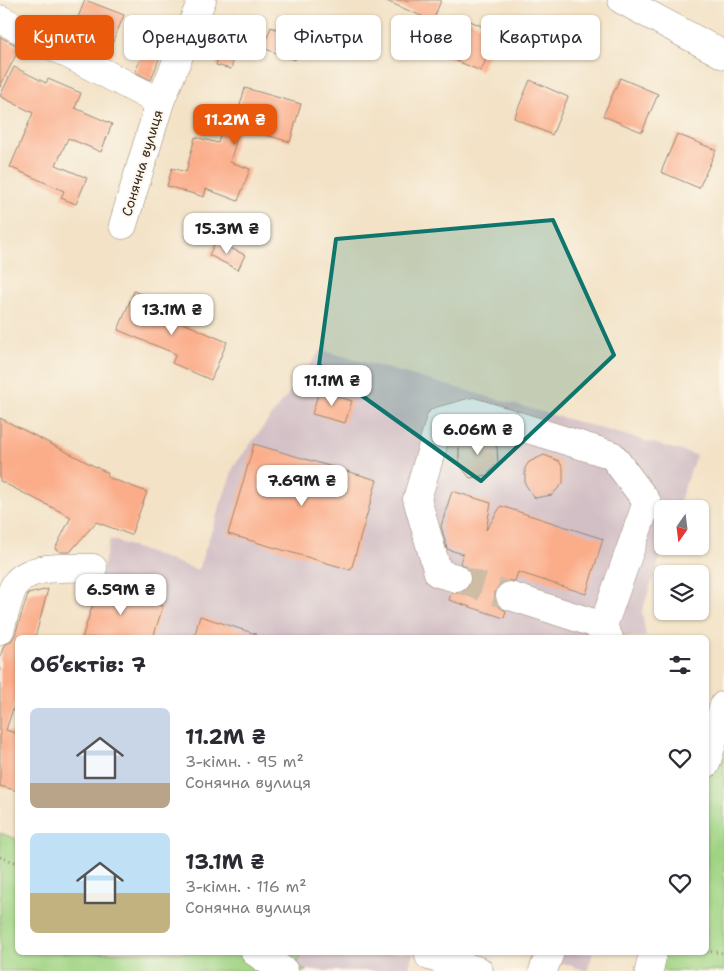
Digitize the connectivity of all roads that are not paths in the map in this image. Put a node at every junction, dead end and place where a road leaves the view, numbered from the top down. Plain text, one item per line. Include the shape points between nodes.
1 (202, 0) edge
2 (627, 2) edge
3 (0, 19) edge
4 (724, 55) edge
5 (160, 102) junction
6 (123, 225) dead end
7 (93, 568) dead end
8 (456, 578) tunnel mouth
9 (510, 596) tunnel mouth
10 (0, 630) edge
11 (606, 632) edge
12 (724, 705) edge
13 (709, 754) edge
14 (260, 955) edge
15 (549, 955) edge
16 (653, 955) edge
17 (429, 956) dead end
18 (284, 971) edge
19 (480, 971) edge
20 (543, 971) edge
21 (649, 971) edge

1 - 5 street, Сонячна вулиця
2 - 4 street
3 - 5 street, Сонячна вулиця
5 - 6 street, Сонячна вулиця
7 - 10 street via 31,572 16,582
8 - 11 street via 438,573 417,499 440,421 473,412 612,455 647,502
9 - 11 street
12 - 13 street
14 - 18 street
15 - 20 street
16 - 21 street
17 - 19 street

